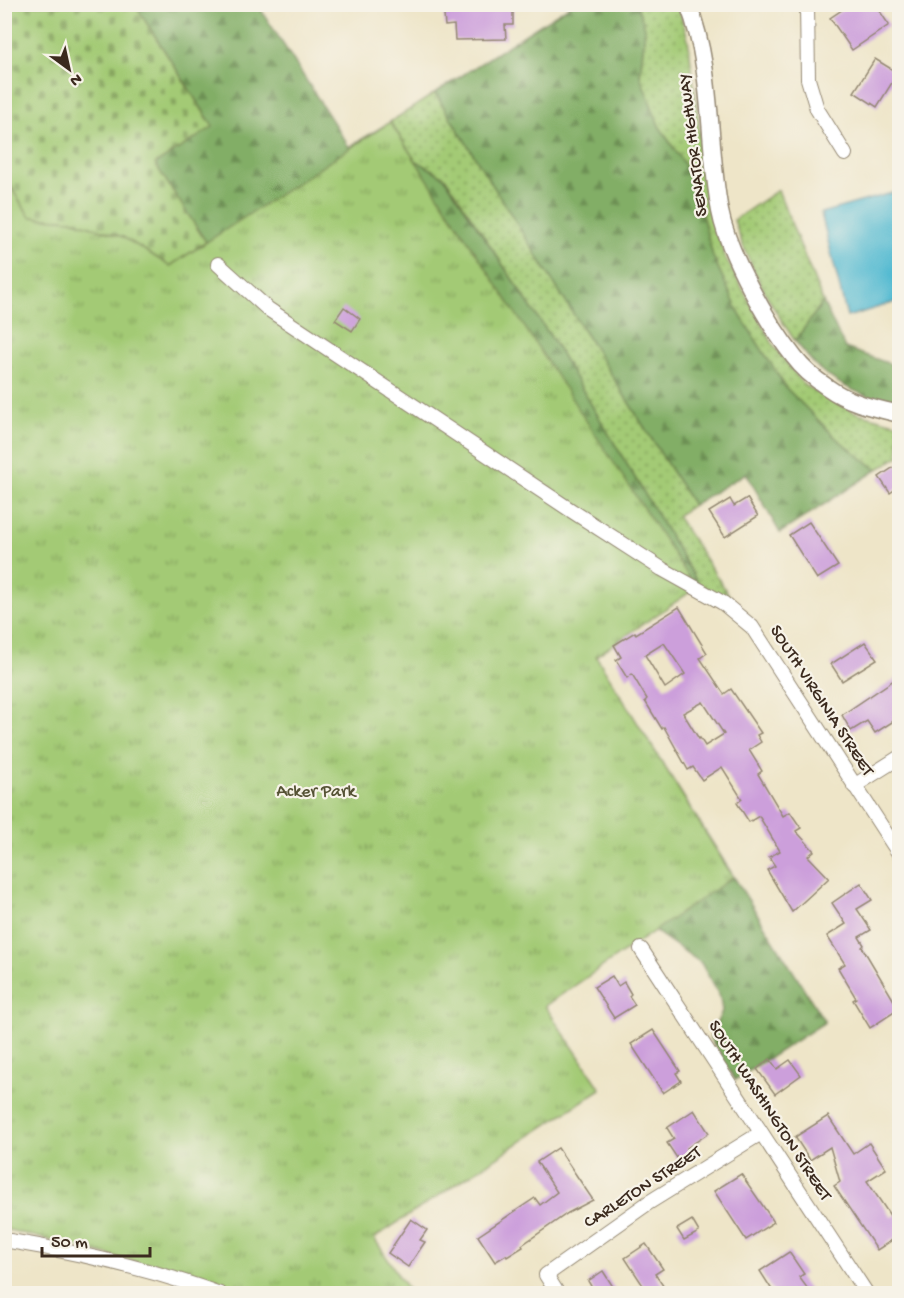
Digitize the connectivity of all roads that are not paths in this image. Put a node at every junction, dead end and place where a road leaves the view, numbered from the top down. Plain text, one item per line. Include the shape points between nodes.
1 (688, 4) edge
2 (807, 4) edge
3 (845, 154) dead end
4 (218, 264) dead end
5 (900, 414) edge
6 (900, 757) edge
7 (854, 786) junction
8 (900, 855) edge
9 (641, 949) dead end
10 (761, 1133) junction
11 (4, 1240) edge
12 (220, 1293) edge
13 (558, 1293) edge
14 (867, 1293) edge

1 - 5 street, SENATOR HIGHWAY via 704,65 720,214 747,281 781,339 810,374 861,405
2 - 3 street via 807,79 817,109
4 - 7 street, SOUTH VIRGINIA STREET via 268,309 582,518 723,603 752,627
6 - 7 street
7 - 8 street, SOUTH VIRGINIA STREET
9 - 10 street, SOUTH WASHINGTON STREET
10 - 13 street, CARLETON STREET via 648,1203 546,1275
10 - 14 street, SOUTH WASHINGTON STREET
11 - 12 street via 179,1279

